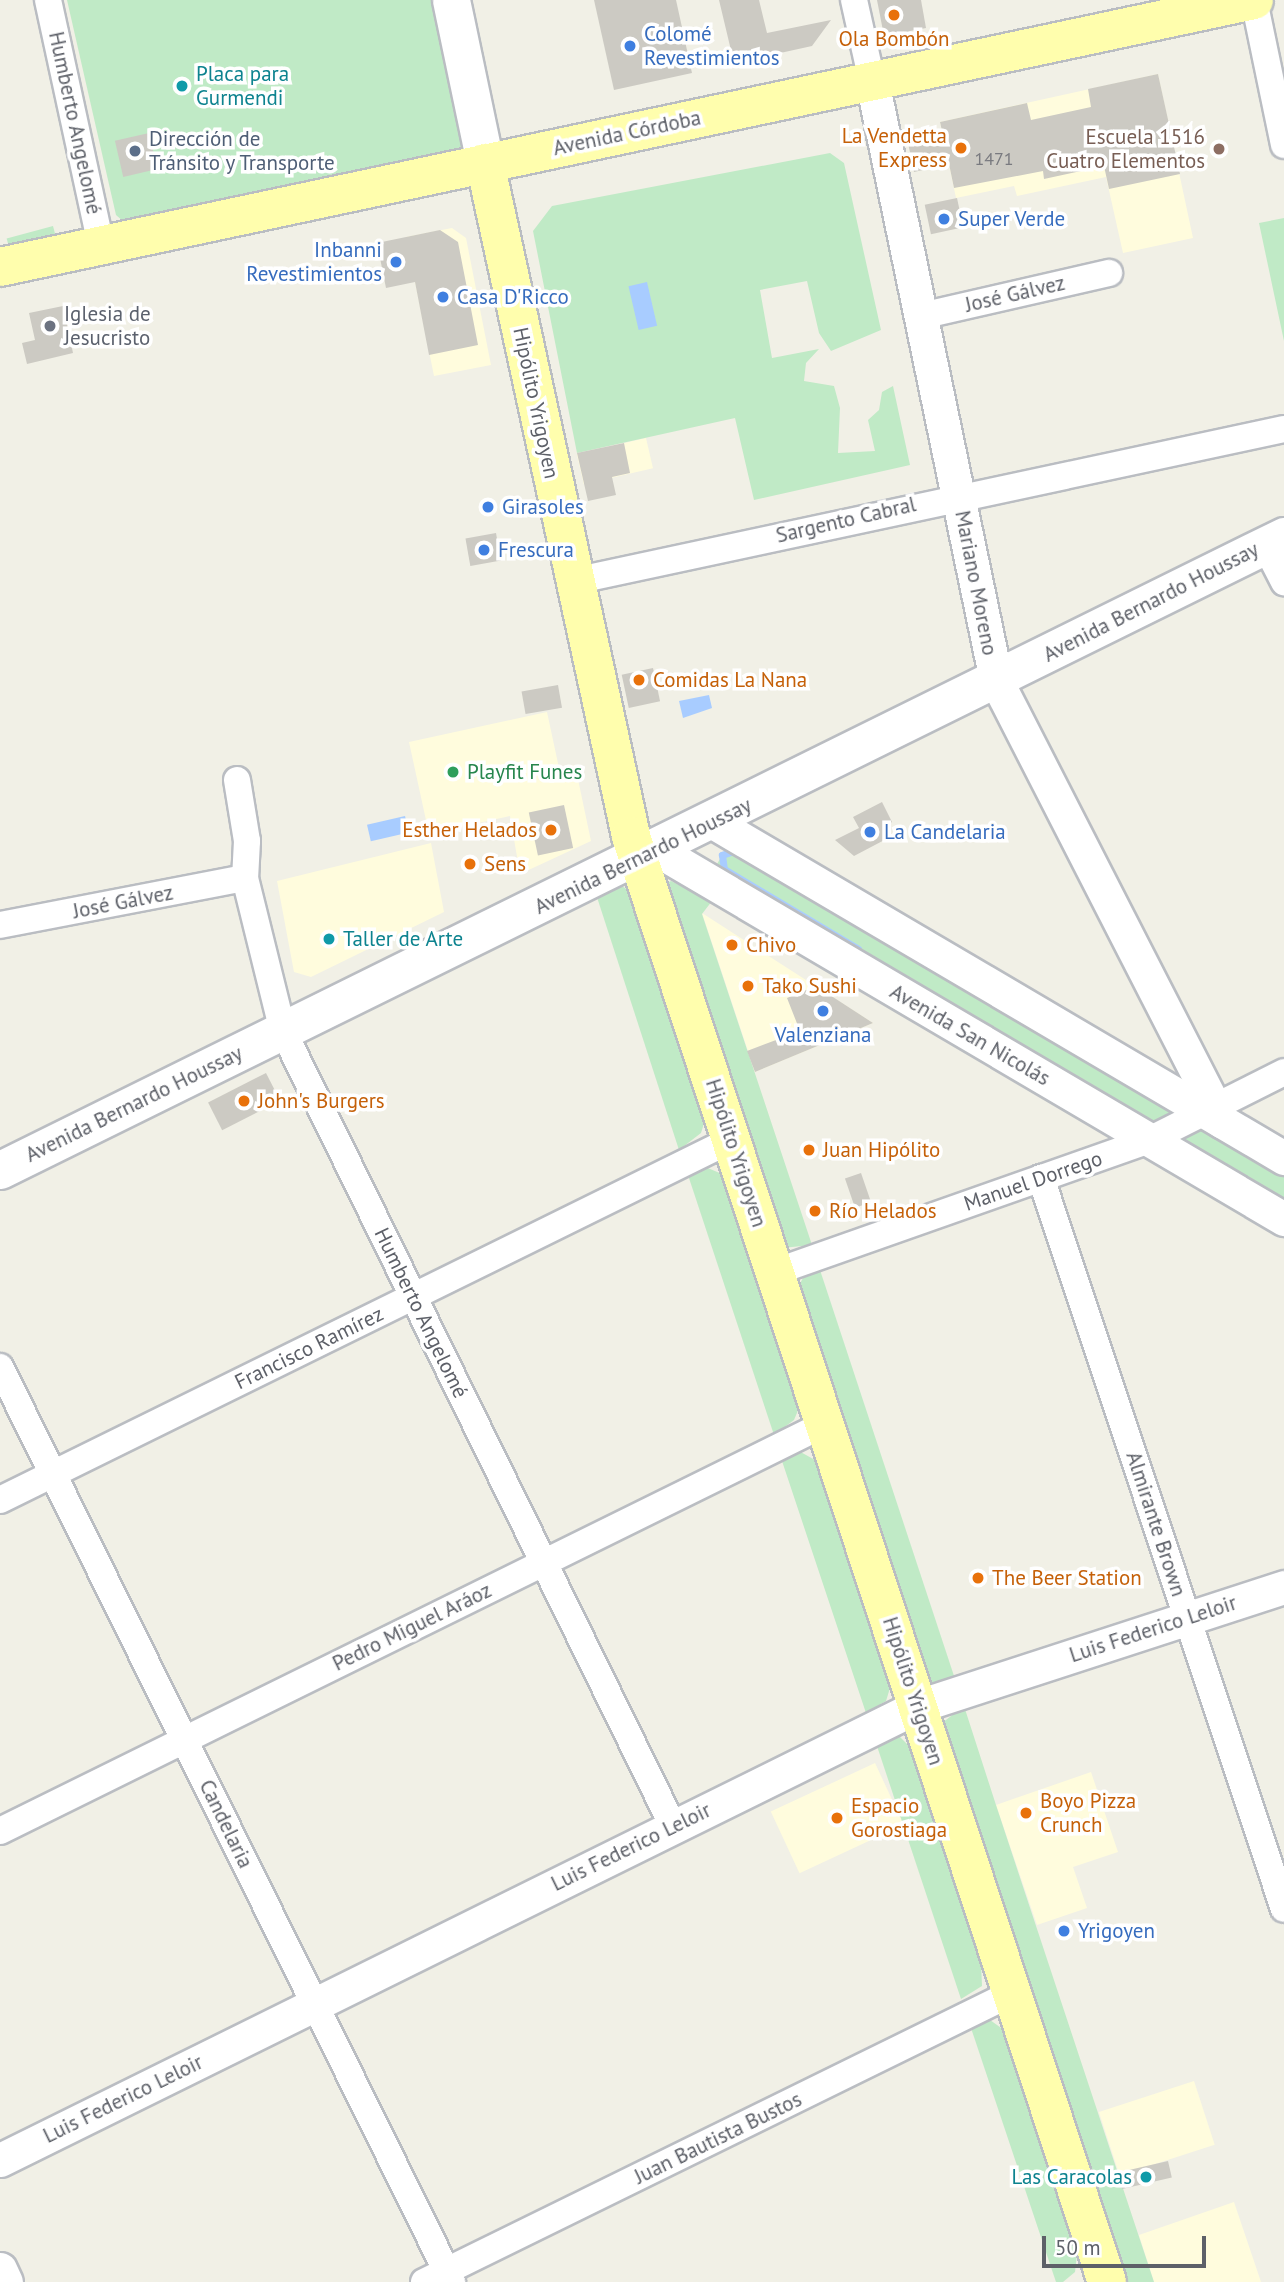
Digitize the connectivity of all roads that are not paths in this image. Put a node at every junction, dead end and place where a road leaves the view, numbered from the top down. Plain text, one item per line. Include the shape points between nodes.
1 (48, 0) edge
2 (451, 0) edge
3 (854, 0) edge
4 (1254, 0) edge
5 (872, 81) junction
6 (1284, 145) edge
7 (485, 163) junction
8 (101, 245) junction
9 (0, 267) edge
10 (1109, 273) dead end
11 (921, 316) junction
12 (1284, 429) edge
13 (958, 495) junction
14 (1275, 540) edge
15 (574, 581) junction
16 (1284, 582) edge
17 (996, 680) junction
18 (237, 780) dead end
19 (712, 822) junction
20 (648, 854) junction
21 (245, 878) junction
22 (0, 925) edge
23 (282, 1031) junction
24 (1284, 1072) edge
25 (1214, 1113) junction
26 (732, 1140) junction
27 (1149, 1140) junction
28 (1284, 1158) edge
29 (0, 1170) edge
30 (1041, 1178) junction
31 (1284, 1219) edge
32 (775, 1272) junction
33 (413, 1297) junction
34 (0, 1367) edge
35 (825, 1424) junction
36 (53, 1474) junction
37 (0, 1500) edge
38 (543, 1562) junction
39 (1284, 1587) edge
40 (1187, 1618) junction
41 (918, 1706) junction
42 (184, 1740) junction
43 (673, 1826) junction
44 (0, 1831) edge
45 (1284, 1909) edge
46 (1012, 1993) junction
47 (314, 2004) junction
48 (0, 2160) edge
49 (0, 2269) edge
50 (441, 2278) edge
51 (1102, 2280) edge
52 (6, 2282) edge

1 - 8 street, Humberto Angelomé
2 - 7 main road, Hipólito Yrigoyen
3 - 5 street, Mariano Moreno
4 - 5 main road, Avenida Córdoba
4 - 6 street
5 - 7 main road, Avenida Córdoba
5 - 11 street, Mariano Moreno
7 - 8 main road, Avenida Córdoba
7 - 15 main road, Hipólito Yrigoyen
8 - 9 main road, Avenida Córdoba
10 - 11 street, José Gálvez
11 - 13 street, Mariano Moreno
12 - 13 street, Sargento Cabral
13 - 15 street, Sargento Cabral
13 - 17 street, Mariano Moreno
14 - 16 street
14 - 17 main road, Avenida Bernardo Houssay
15 - 20 main road, Hipólito Yrigoyen via 615,773
17 - 19 main road, Avenida Bernardo Houssay
17 - 25 street, Mariano Moreno
18 - 21 street, Humberto Angelomé via 247,841
19 - 20 main road, Avenida Bernardo Houssay
19 - 25 street
20 - 23 main road, Avenida Bernardo Houssay
20 - 26 main road, Hipólito Yrigoyen
20 - 27 street, Avenida San Nicolás
21 - 22 street, José Gálvez
21 - 23 street, Humberto Angelomé
23 - 29 main road, Avenida Bernardo Houssay
23 - 33 street, Humberto Angelomé
24 - 25 street, Manuel Dorrego
25 - 27 street, Manuel Dorrego
25 - 28 street
26 - 32 main road, Hipólito Yrigoyen
26 - 33 street, Francisco Ramírez
27 - 30 street, Manuel Dorrego
27 - 31 street, Avenida San Nicolás
30 - 32 street, Manuel Dorrego
30 - 40 street, Almirante Brown
32 - 35 main road, Hipólito Yrigoyen
33 - 36 street, Francisco Ramírez
33 - 38 street, Humberto Angelomé
34 - 36 street, Candelaria
35 - 38 street, Pedro Miguel Aráoz
35 - 41 main road, Hipólito Yrigoyen
36 - 37 street, Francisco Ramírez
36 - 42 street, Candelaria
38 - 42 street, Pedro Miguel Aráoz
38 - 43 street, Humberto Angelomé
39 - 40 street, Luis Federico Leloir
40 - 41 street, Luis Federico Leloir
40 - 45 street, Almirante Brown
41 - 43 street, Luis Federico Leloir
41 - 46 main road, Hipólito Yrigoyen
42 - 44 street, Pedro Miguel Aráoz
42 - 47 street, Candelaria
43 - 47 street, Luis Federico Leloir
46 - 50 street, Juan Bautista Bustos
46 - 51 main road, Hipólito Yrigoyen
47 - 48 street, Luis Federico Leloir
47 - 50 street, Candelaria
49 - 52 street

